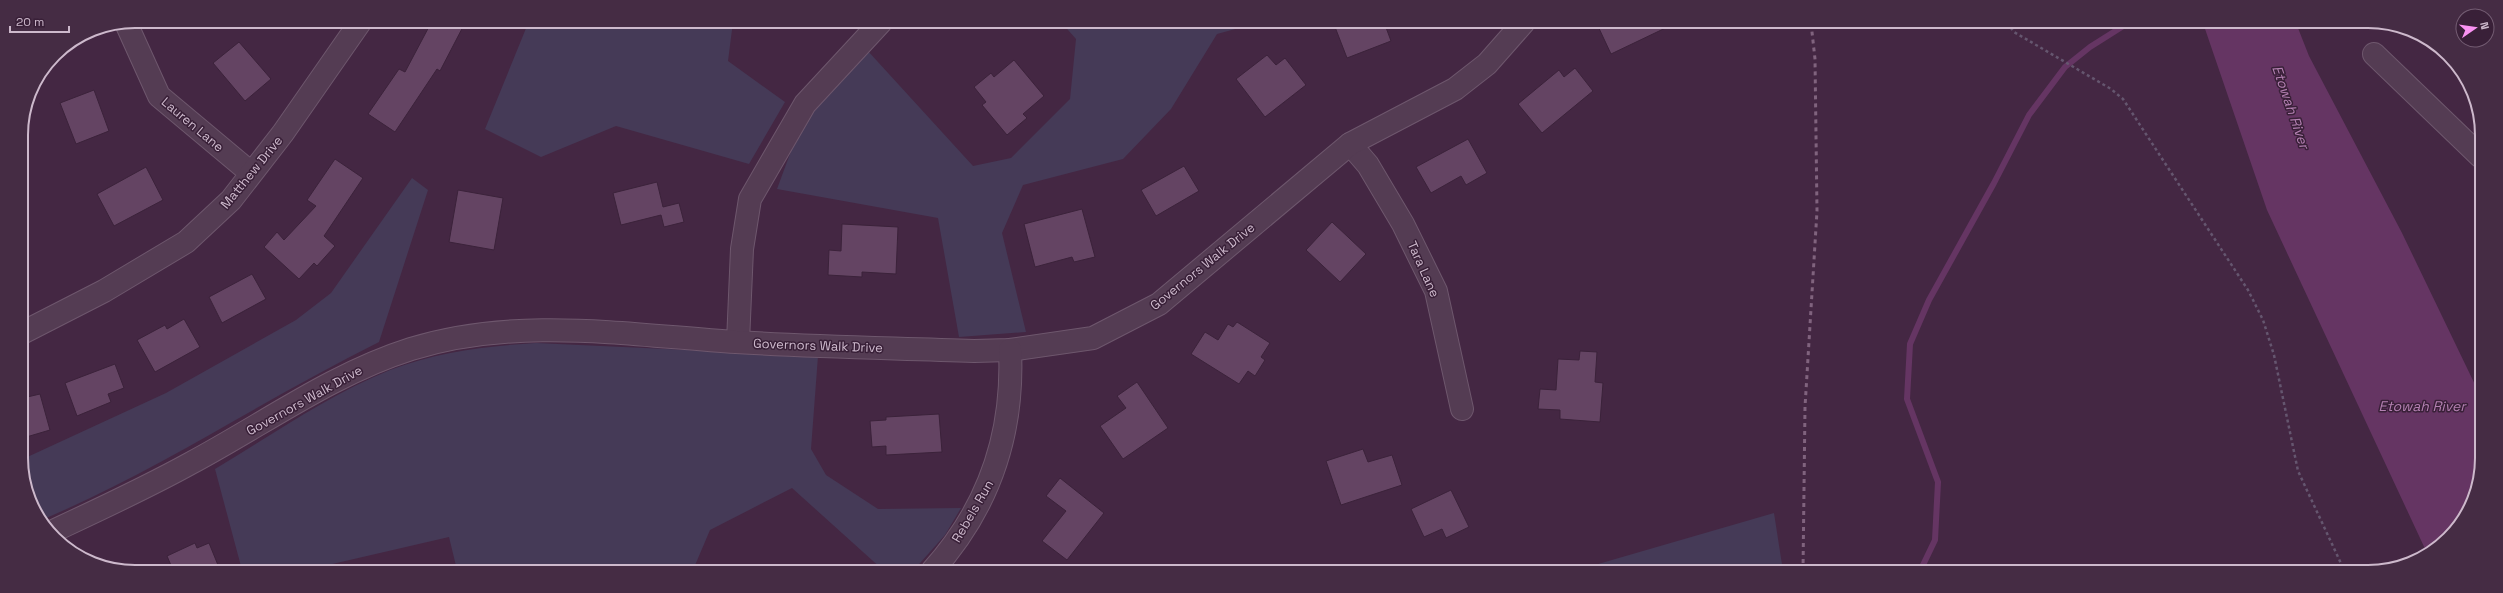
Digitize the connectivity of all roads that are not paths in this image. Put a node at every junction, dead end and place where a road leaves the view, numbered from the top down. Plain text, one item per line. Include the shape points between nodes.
1 (128, 28) edge
2 (356, 28) edge
3 (875, 28) edge
4 (1519, 28) edge
5 (2374, 54) dead end
6 (1350, 144) junction
7 (2475, 151) edge
8 (251, 173) junction
9 (28, 330) edge
10 (738, 342) junction
11 (1010, 350) junction
12 (1462, 410) dead end
13 (56, 530) edge
14 (936, 565) edge

1 - 8 street, Lauren Lane via 159,96
2 - 8 street, Matthew Drive via 283,133
3 - 10 street via 805,104 750,199 742,250
4 - 6 street, Governors Walk Drive via 1487,64 1455,89
5 - 7 street
6 - 11 street, Governors Walk Drive via 1159,304 1093,338
6 - 12 street, Tara Lane via 1368,165 1403,224 1436,291
8 - 9 street, Matthew Drive via 231,200 186,242 104,291
10 - 11 street, Governors Walk Drive
10 - 13 street, Governors Walk Drive via 561,329 460,336 412,349 334,381 191,464
11 - 14 street, Rebels Run via 1009,411 991,480 977,508 949,551

